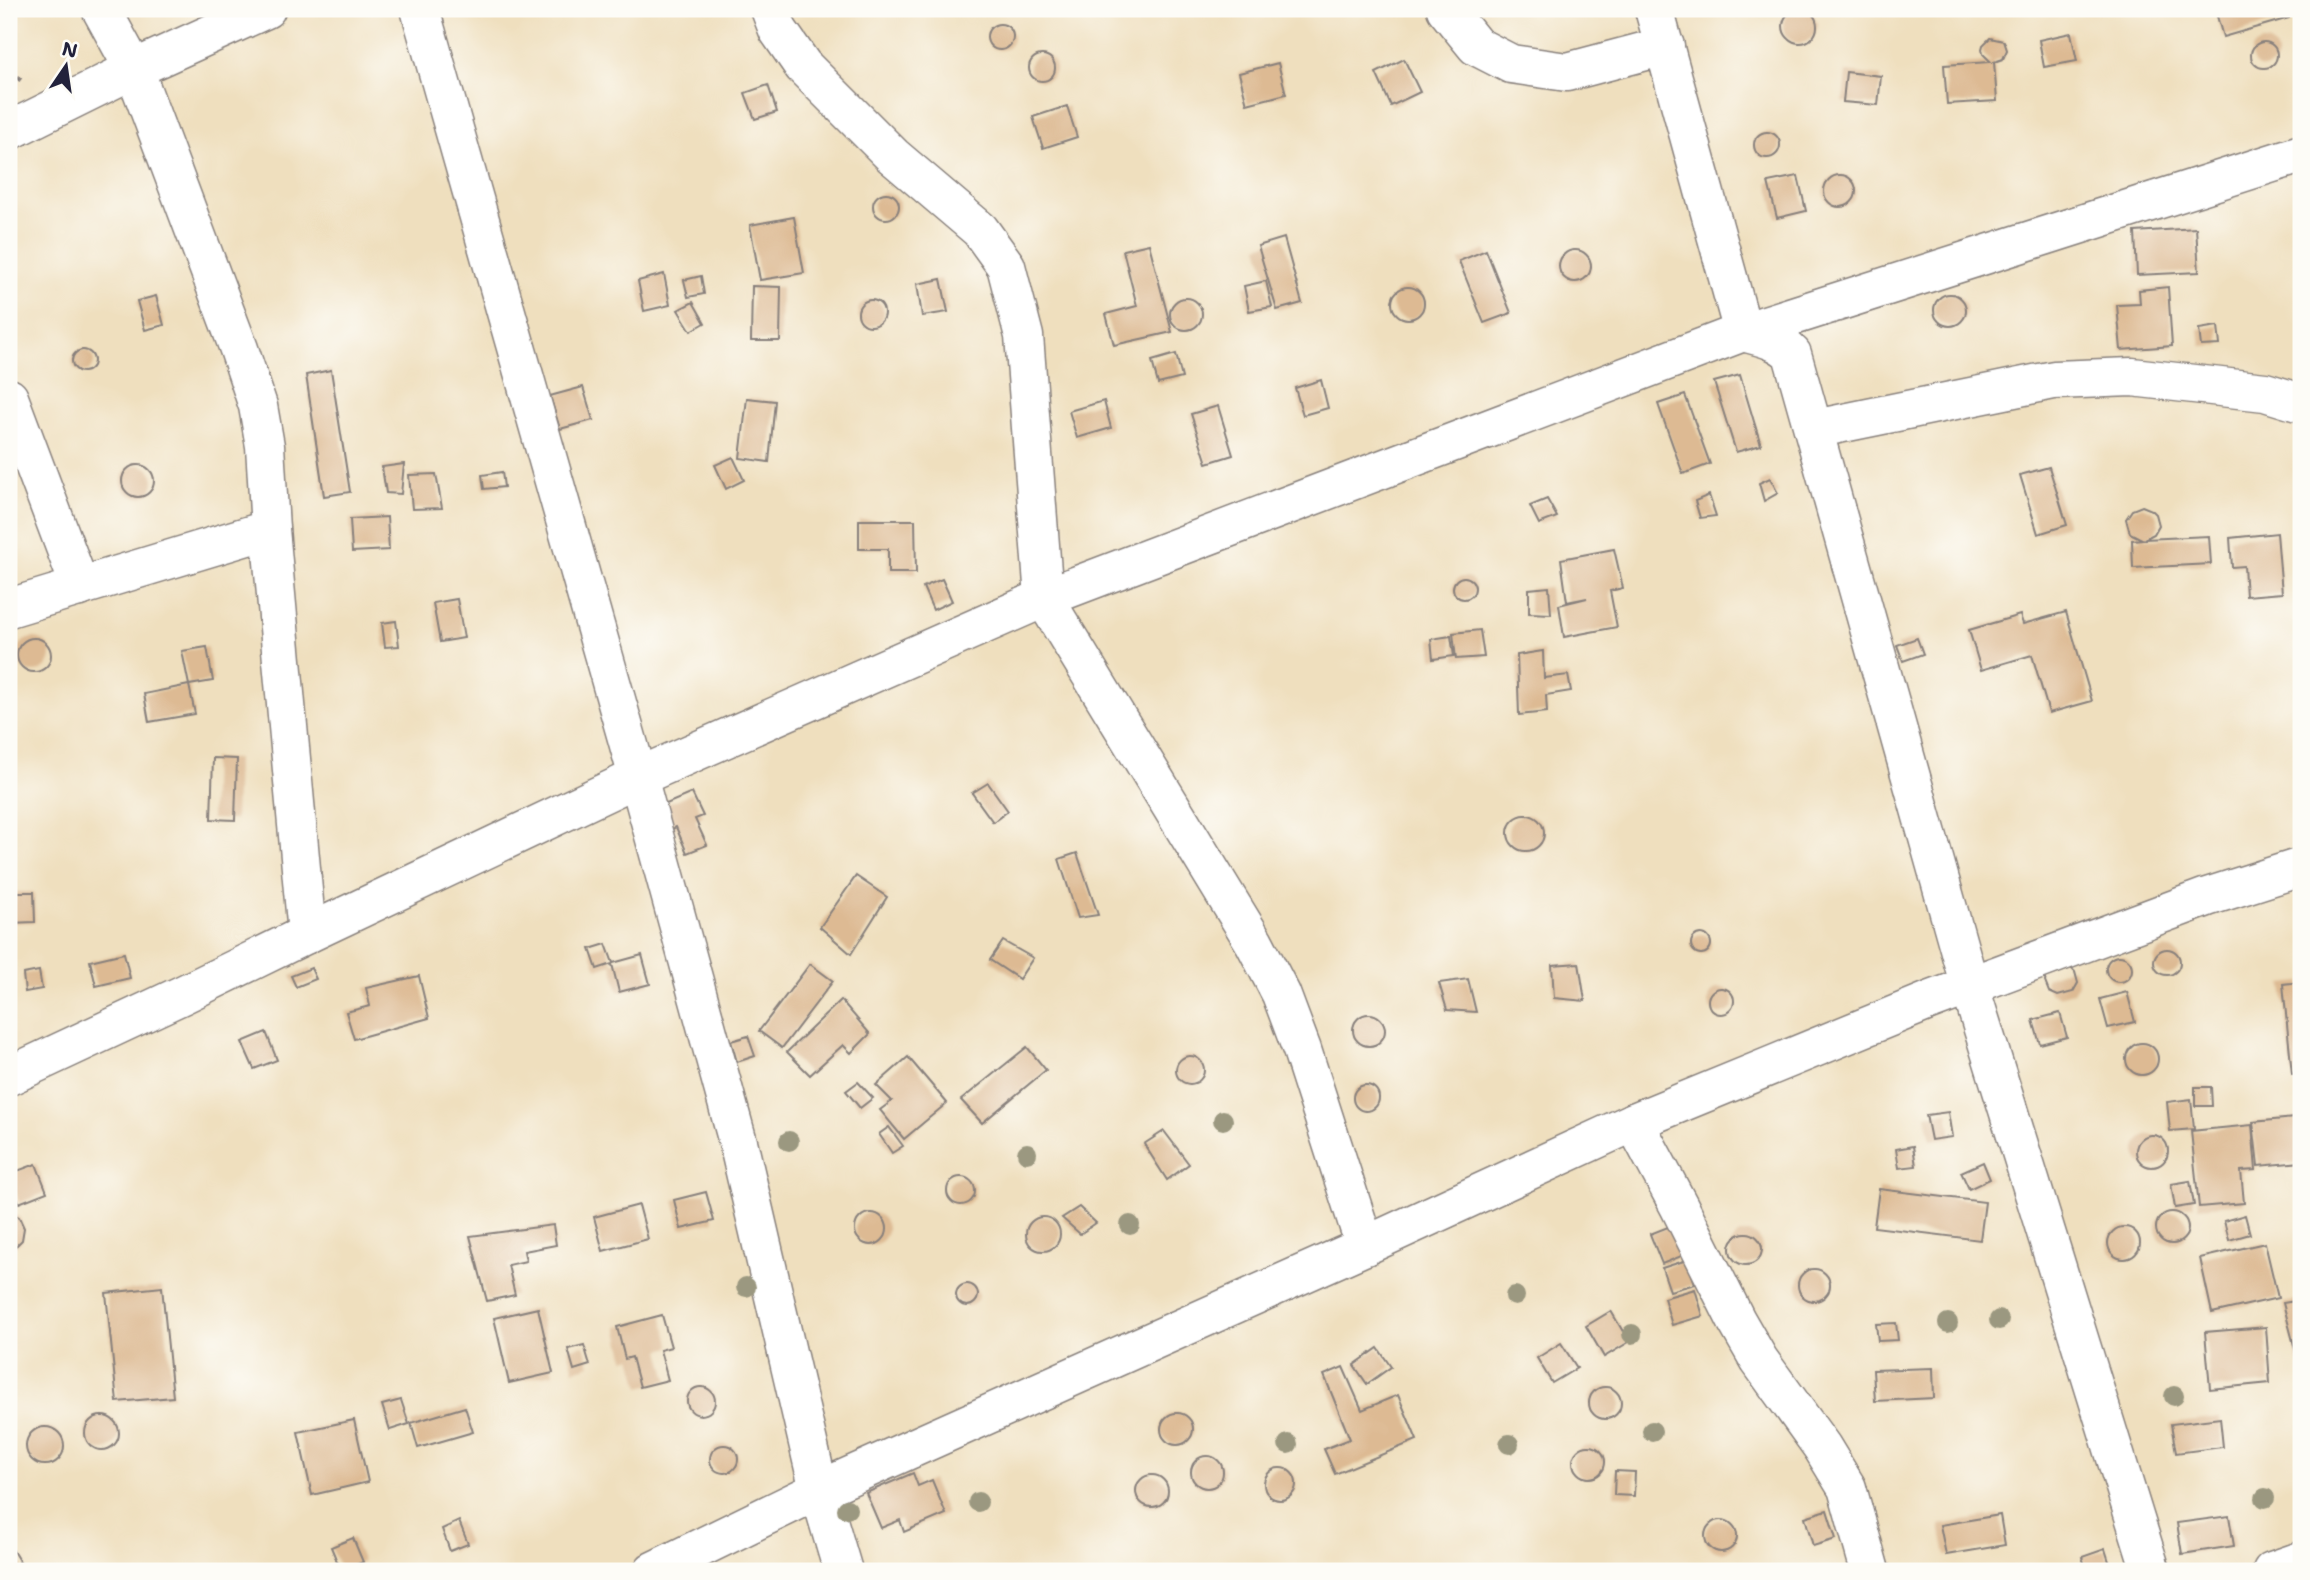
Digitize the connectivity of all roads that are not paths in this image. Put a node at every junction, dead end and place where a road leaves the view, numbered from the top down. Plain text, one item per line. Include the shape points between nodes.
1 (101, 9) edge
2 (267, 9) edge
3 (420, 9) edge
4 (770, 9) edge
5 (1446, 9) edge
6 (1654, 9) edge
7 (1665, 47) junction
8 (134, 69) junction
9 (9, 131) edge
10 (2301, 154) edge
11 (1743, 332) junction
12 (9, 398) edge
13 (2301, 403) edge
14 (1814, 429) junction
15 (270, 529) junction
16 (80, 587) junction
17 (1044, 598) junction
18 (9, 608) edge
19 (638, 777) junction
20 (2301, 867) edge
21 (307, 933) junction
22 (1970, 987) junction
23 (9, 1076) edge
24 (1634, 1122) junction
25 (1365, 1246) junction
26 (820, 1490) junction
27 (2301, 1561) edge
28 (653, 1571) edge
29 (843, 1571) edge
30 (1870, 1571) edge
31 (2151, 1571) edge
32 (2272, 1571) edge

1 - 8 street
2 - 8 street
3 - 19 street
4 - 17 street via 778,30 803,65 893,156 980,230 1006,266 1024,336
5 - 7 street via 1476,46 1511,64 1567,72
6 - 7 street
7 - 11 street
8 - 9 street
8 - 15 street via 258,406
10 - 11 street
11 - 14 street via 1775,341 1792,354
11 - 17 street
12 - 16 street
13 - 14 street via 2265,392 2132,377 2054,380
14 - 22 street
15 - 16 street
15 - 21 street
16 - 18 street
17 - 19 street
17 - 25 street via 1254,942 1281,994
19 - 21 street
19 - 26 street via 739,1146
20 - 22 street via 2207,897
21 - 23 street
22 - 24 street
22 - 31 street
24 - 25 street
24 - 30 street via 1759,1360 1847,1488
25 - 26 street
26 - 28 street
26 - 29 street
27 - 32 street

